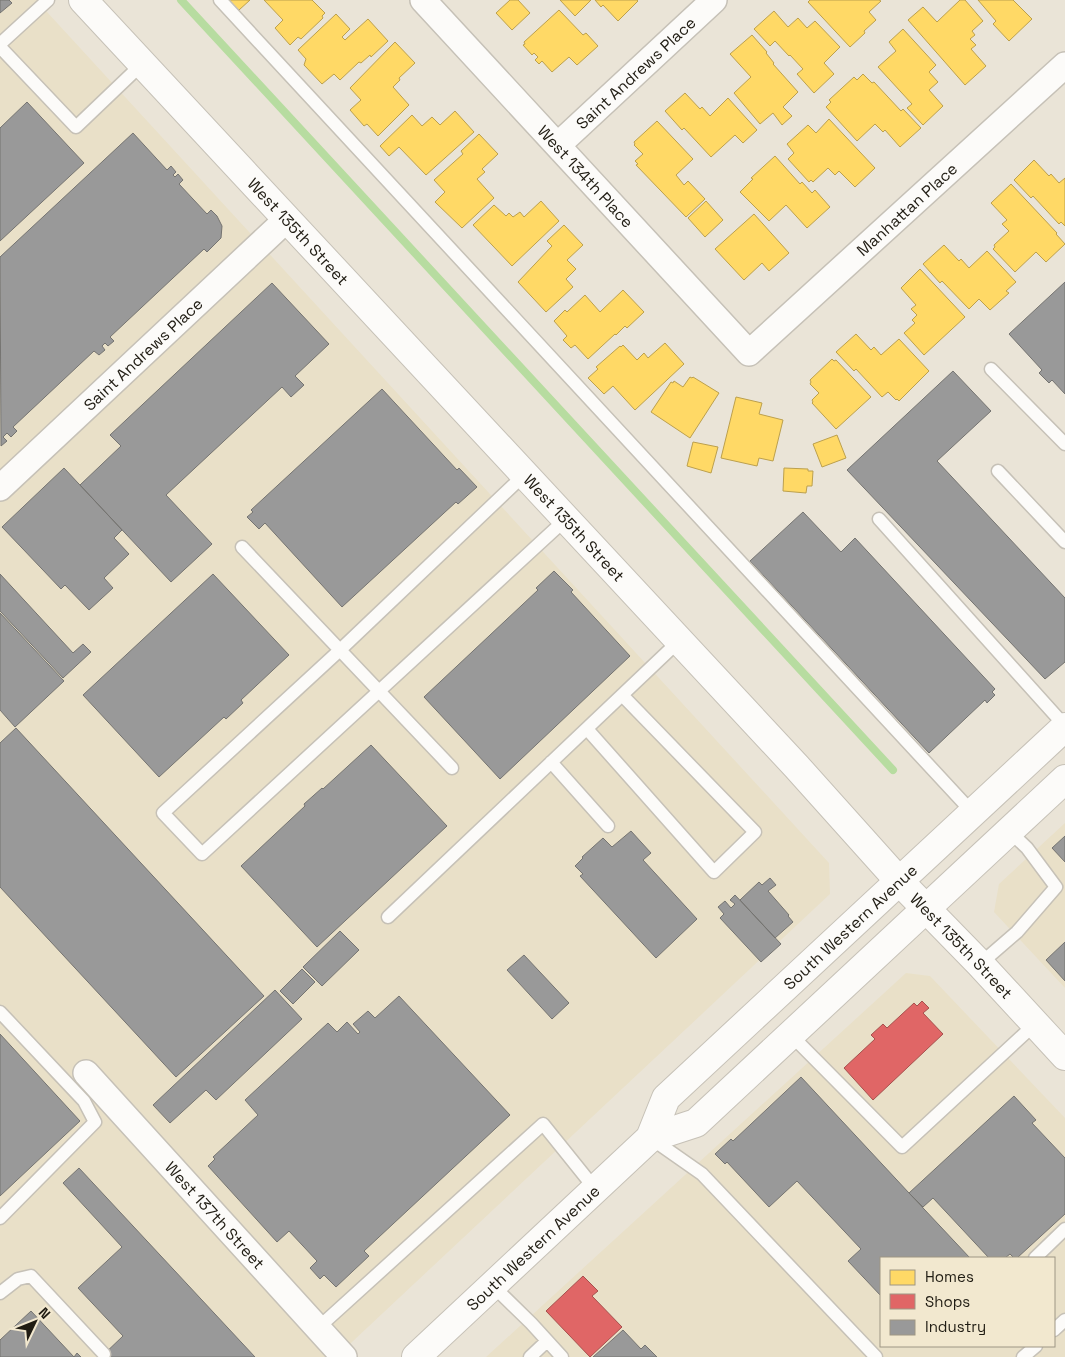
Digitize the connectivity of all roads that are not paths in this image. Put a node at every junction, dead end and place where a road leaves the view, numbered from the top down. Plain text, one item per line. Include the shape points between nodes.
1 (48, 0) edge
2 (83, 0) edge
3 (220, 0) edge
4 (424, 0) edge
5 (714, 0) edge
6 (0, 46) edge
7 (142, 64) junction
8 (1065, 65) edge
9 (558, 146) junction
10 (287, 219) junction
11 (749, 353) joint
12 (992, 369) dead end
13 (1065, 444) edge
14 (998, 471) dead end
15 (524, 475) junction
16 (0, 488) edge
17 (566, 519) junction
18 (879, 519) dead end
19 (1065, 542) edge
20 (242, 547) dead end
21 (679, 641) junction
22 (340, 650) junction
23 (379, 691) junction
24 (622, 695) junction
25 (1065, 727) edge
26 (587, 729) junction
27 (551, 762) junction
28 (452, 768) dead end
29 (1065, 779) edge
30 (973, 813) junction
31 (608, 826) dead end
32 (1009, 831) junction
33 (900, 882) junction
34 (926, 910) junction
35 (388, 917) dead end
36 (980, 964) junction
37 (0, 1012) edge
38 (1035, 1024) junction
39 (790, 1034) junction
40 (1065, 1056) edge
41 (86, 1073) dead end
42 (650, 1138) junction
43 (596, 1190) junction
44 (0, 1218) edge
45 (1065, 1228) edge
46 (1036, 1257) edge
47 (492, 1285) junction
48 (0, 1293) edge
49 (1065, 1320) edge
50 (318, 1328) junction
51 (1055, 1329) edge
52 (547, 1341) junction
53 (1035, 1347) edge
54 (104, 1354) dead end
55 (344, 1357) edge
56 (416, 1357) edge
57 (530, 1357) edge
58 (562, 1357) edge
59 (876, 1357) edge
60 (1023, 1357) edge

1 - 6 lane
2 - 7 main road, West 135th Street
3 - 30 lane
4 - 9 street, West 134th Place
5 - 9 street, Saint Andrews Place
6 - 7 lane via 76,128
7 - 10 main road, West 135th Street
8 - 11 street, Manhattan Place
9 - 11 street, West 134th Place
10 - 15 main road, West 135th Street
10 - 16 street, Saint Andrews Place
12 - 13 lane
14 - 19 lane
15 - 17 main road, West 135th Street
15 - 22 lane
17 - 21 main road, West 135th Street
17 - 23 lane
18 - 25 lane
20 - 22 lane
21 - 24 lane
21 - 33 main road, West 135th Street
22 - 23 lane
22 - 23 lane via 163,813 202,854
23 - 28 lane
24 - 26 lane
24 - 26 lane via 754,832 714,872
25 - 30 main road, South Western Avenue
26 - 27 lane
27 - 31 lane
27 - 35 lane
29 - 32 main road, South Western Avenue
30 - 33 main road, South Western Avenue
32 - 34 main road, South Western Avenue
32 - 36 lane via 1027,848 1056,887 1017,932
33 - 34 main road, West 135th Street
33 - 42 main road, South Western Avenue via 666,1098
34 - 36 main road, West 135th Street
34 - 39 main road, South Western Avenue
36 - 38 main road, West 135th Street
37 - 44 lane via 84,1101 95,1122
38 - 39 lane via 902,1148
38 - 40 main road, West 135th Street
39 - 42 main road, South Western Avenue via 696,1123
41 - 50 street, West 137th Street
42 - 43 main road, South Western Avenue
42 - 59 lane via 702,1174
43 - 47 main road, South Western Avenue
43 - 50 lane via 543,1124
45 - 46 lane
47 - 52 lane
47 - 56 main road, South Western Avenue
48 - 54 lane via 18,1279 31,1276
49 - 51 lane
50 - 55 street, West 137th Street
52 - 57 lane
52 - 58 lane
53 - 60 lane

